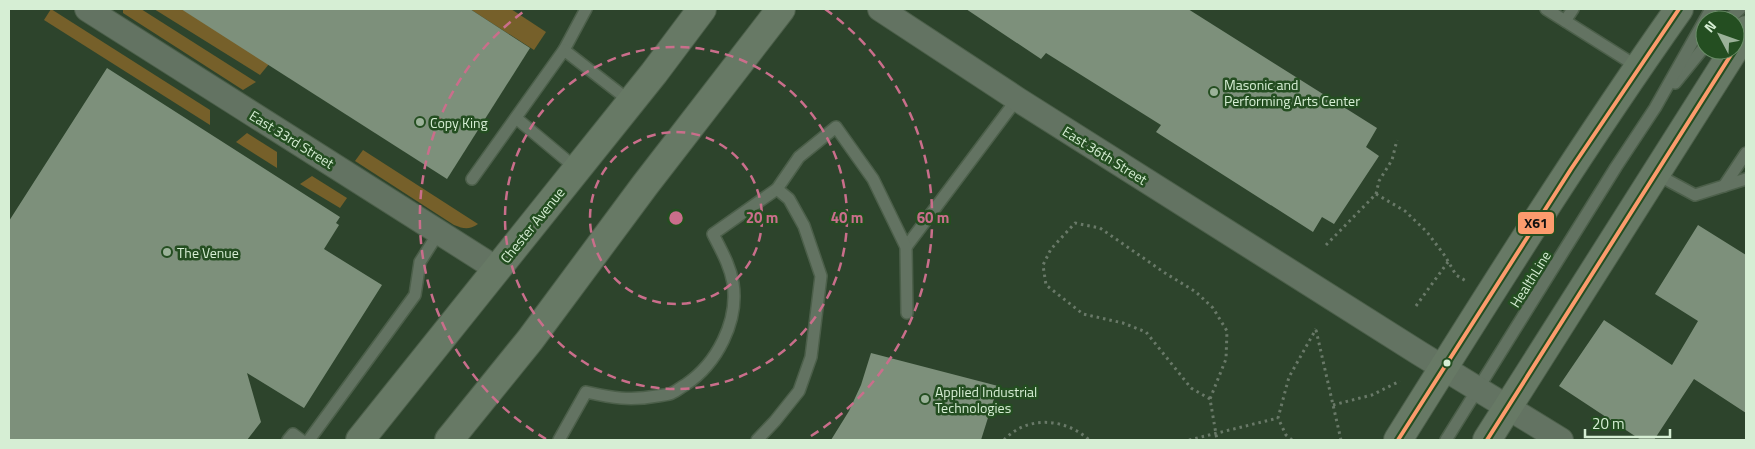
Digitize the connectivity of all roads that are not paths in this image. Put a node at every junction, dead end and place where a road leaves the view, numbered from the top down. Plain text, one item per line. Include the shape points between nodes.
1 (87, 9) edge
2 (586, 9) edge
3 (702, 9) edge
4 (781, 9) edge
5 (880, 9) edge
6 (1546, 9) edge
7 (1573, 9) edge
8 (1679, 9) edge
9 (1711, 9) edge
10 (1565, 21) junction
11 (564, 50) junction
12 (1695, 58) edge
13 (1727, 60) edge
14 (1638, 67) junction
15 (1017, 99) junction
16 (631, 102) junction
17 (1655, 108) junction
18 (516, 118) junction
19 (1746, 153) edge
20 (577, 169) junction
21 (1656, 174) junction
22 (1746, 179) edge
23 (472, 180) dead end
24 (1724, 186) junction
25 (777, 188) junction
26 (439, 232) junction
27 (906, 247) junction
28 (497, 269) junction
29 (907, 313) dead end
30 (1443, 368) junction
31 (1478, 389) junction
32 (1509, 407) junction
33 (288, 440) edge
34 (301, 440) edge
35 (309, 440) edge
36 (360, 440) edge
37 (449, 440) edge
38 (559, 440) edge
39 (756, 440) edge
40 (1398, 440) edge
41 (1446, 440) edge
42 (1487, 440) edge
43 (1561, 440) edge

1 - 26 street, East 33rd Street
2 - 11 lane
3 - 16 main road, Chester Avenue
4 - 37 main road via 530,340
5 - 15 street, East 36th Street
6 - 10 lane
7 - 10 lane
8 - 14 main road
9 - 17 lane, HealthLine
10 - 14 lane
11 - 16 lane
11 - 18 lane
12 - 17 lane, HealthLine
13 - 21 main road
14 - 30 main road
15 - 27 lane
15 - 30 street, East 36th Street
16 - 20 main road, Chester Avenue
17 - 31 lane, HealthLine
18 - 20 lane
18 - 23 lane
19 - 24 lane
20 - 28 main road, Chester Avenue
21 - 24 lane via 1695,195
21 - 32 main road
22 - 24 lane
25 - 27 lane via 799,157 836,127 873,179
25 - 38 lane via 713,234 727,261 734,305 714,359 696,378 673,393 638,400 586,392
25 - 39 lane via 789,199 804,226 821,276 811,357 798,391
26 - 28 street, East 33rd Street
26 - 35 lane via 420,262 415,295
27 - 29 lane
28 - 36 main road, Chester Avenue
30 - 31 street, East 36th Street
30 - 40 main road
31 - 32 street, East 36th Street
31 - 41 lane, HealthLine
32 - 42 main road
32 - 43 street, East 36th Street
33 - 34 lane via 293,434

